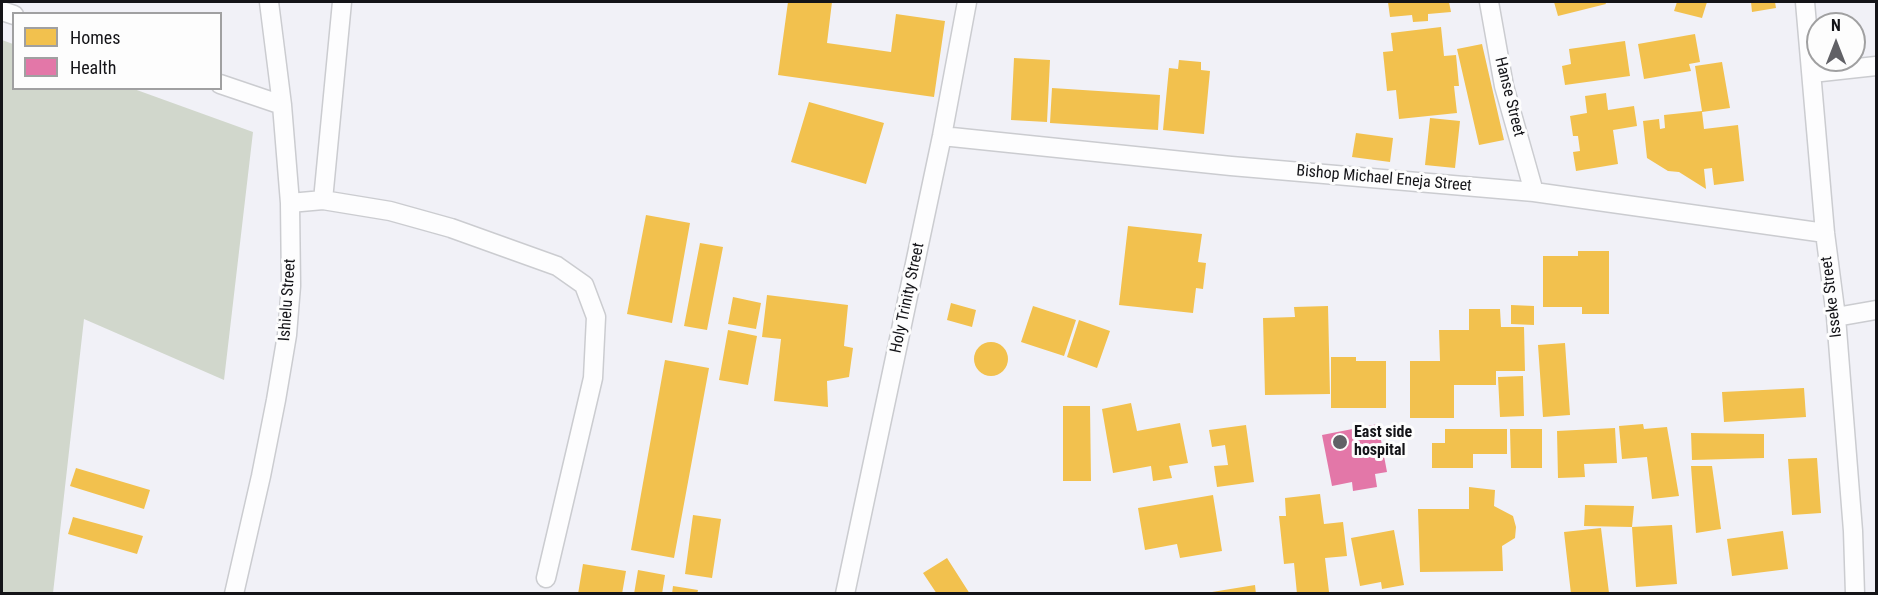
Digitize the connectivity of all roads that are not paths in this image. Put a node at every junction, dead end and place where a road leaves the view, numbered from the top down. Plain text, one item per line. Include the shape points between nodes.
1 (269, 2) edge
2 (342, 2) edge
3 (967, 2) edge
4 (1489, 2) edge
5 (1805, 2) edge
6 (1876, 66) edge
7 (1812, 73) junction
8 (222, 85) edge
9 (282, 105) junction
10 (942, 136) junction
11 (1534, 192) junction
12 (323, 200) junction
13 (290, 203) junction
14 (1825, 233) junction
15 (1876, 310) edge
16 (1836, 317) junction
17 (546, 578) dead end
18 (234, 594) edge
19 (845, 594) edge
20 (1855, 594) edge

1 - 9 street, Ishielu Street
2 - 12 street
3 - 10 street, Holy Trinity Street
4 - 11 street, Hanse Street via 1504,86
5 - 7 street, Isseke Street
6 - 7 street
7 - 14 street, Isseke Street
8 - 9 street
9 - 13 street, Ishielu Street
10 - 11 street, Bishop Michael Eneja Street
10 - 19 street, Holy Trinity Street
11 - 14 street, Bishop Michael Eneja Street
12 - 13 street
12 - 17 street via 390,211 452,228 557,266 584,285 596,317 593,378
13 - 18 street, Ishielu Street via 287,335
14 - 16 street, Isseke Street
15 - 16 street
16 - 20 street, Isseke Street

